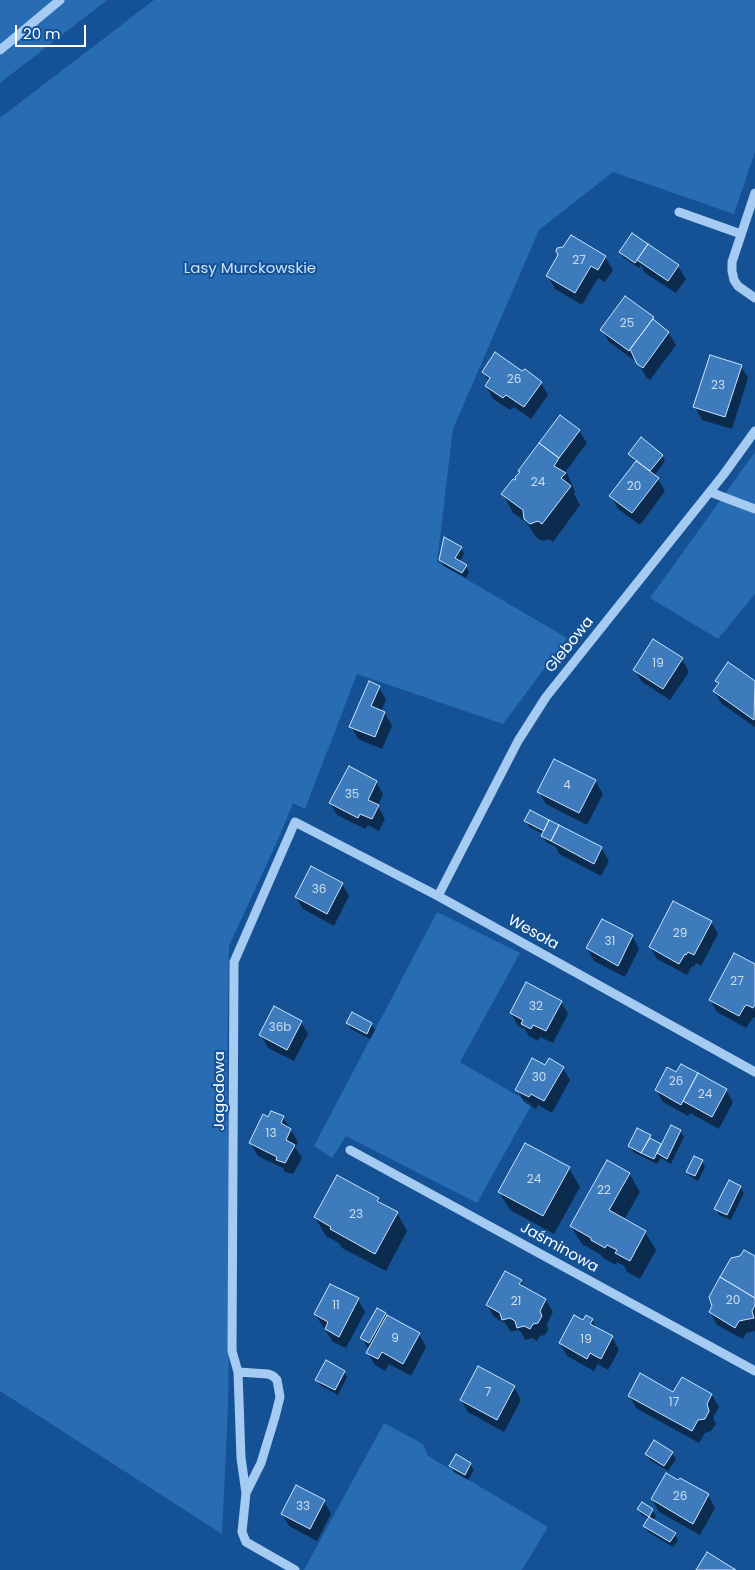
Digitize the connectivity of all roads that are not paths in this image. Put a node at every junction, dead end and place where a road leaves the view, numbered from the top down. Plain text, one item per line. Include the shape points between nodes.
1 (60, 0) edge
2 (0, 50) edge
3 (755, 193) edge
4 (679, 212) dead end
5 (741, 234) junction
6 (755, 298) edge
7 (755, 431) edge
8 (710, 492) junction
9 (755, 509) edge
10 (295, 822) joint
11 (438, 896) junction
12 (755, 1072) edge
13 (350, 1150) dead end
14 (755, 1370) edge
15 (238, 1372) junction
16 (246, 1494) junction
17 (295, 1570) edge

1 - 2 street
3 - 5 street
4 - 5 street
5 - 6 street via 732,262 734,280
7 - 8 street, Glebowa
8 - 9 street
8 - 11 street, Glebowa via 546,697 518,741
10 - 11 street, Wesoła
10 - 15 street, Jagodowa via 234,962 232,1350
11 - 12 street, Wesoła
13 - 14 street, Jaśminowa
15 - 16 street, Jagodowa via 241,1458
15 - 16 street, Jagodowa via 273,1376 280,1396 261,1463
16 - 17 street, Jagodowa via 241,1527 246,1542

